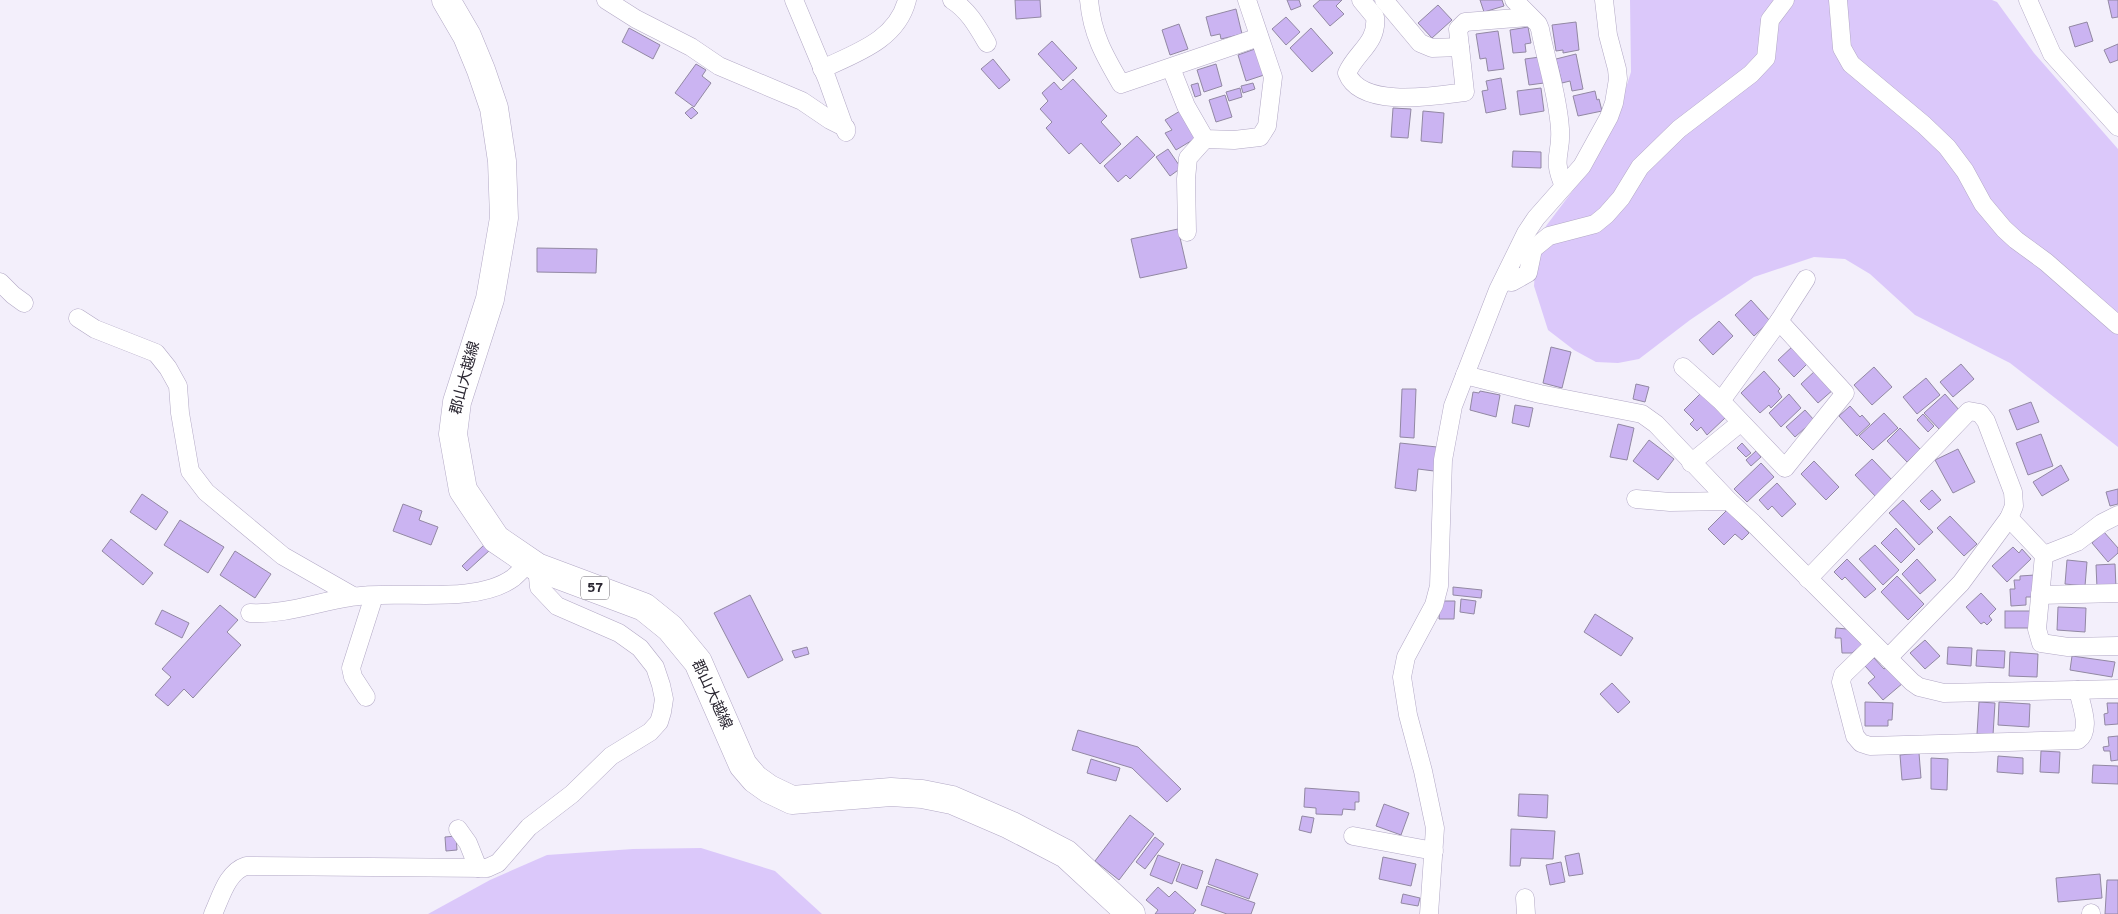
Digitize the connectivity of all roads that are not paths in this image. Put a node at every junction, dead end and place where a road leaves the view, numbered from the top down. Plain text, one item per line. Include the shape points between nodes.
1 (446, 0) edge
2 (606, 0) edge
3 (794, 0) edge
4 (907, 0) edge
5 (952, 0) edge
6 (1089, 0) edge
7 (1248, 0) edge
8 (1361, 0) edge
9 (1384, 0) edge
10 (1514, 0) edge
11 (1604, 0) edge
12 (1785, 0) edge
13 (1838, 0) edge
14 (2028, 0) edge
15 (1530, 17) junction
16 (1259, 37) junction
17 (987, 43) dead end
18 (1460, 47) junction
19 (1171, 68) junction
20 (822, 69) junction
21 (2118, 127) edge
22 (1205, 139) junction
23 (1564, 186) junction
24 (1187, 232) dead end
25 (1806, 279) dead end
26 (1503, 281) junction
27 (0, 282) edge
28 (24, 303) dead end
29 (78, 318) dead end
30 (1778, 321) junction
31 (2118, 325) edge
32 (1683, 366) dead end
33 (1465, 375) junction
34 (1721, 401) junction
35 (1740, 423) junction
36 (1691, 463) junction
37 (1636, 499) dead end
38 (1729, 501) junction
39 (2118, 515) edge
40 (2008, 518) junction
41 (2044, 555) junction
42 (533, 564) junction
43 (1808, 579) junction
44 (2118, 593) edge
45 (2040, 595) junction
46 (353, 596) junction
47 (374, 596) junction
48 (250, 613) dead end
49 (1874, 645) junction
50 (2118, 646) edge
51 (1888, 658) junction
52 (2078, 690) junction
53 (2118, 690) edge
54 (366, 697) dead end
55 (458, 829) dead end
56 (1353, 836) dead end
57 (1434, 851) junction
58 (478, 868) junction
59 (213, 914) edge
60 (1131, 914) edge
61 (1429, 914) edge

1 - 42 main road, 郡山大越線 / 57 via 467,36 494,108 502,161 504,218 490,299 457,402 453,434 464,490 496,538
2 - 20 street via 691,46 719,66 802,101 846,134
3 - 20 street
4 - 20 street via 902,17 886,35
5 - 17 street via 962,6
6 - 19 street via 1090,20 1100,48 1121,84
7 - 16 street
8 - 18 street via 1375,17 1375,31 1347,73 1365,90 1398,98 1465,92
9 - 18 street via 1420,43 1432,48
10 - 15 street
11 - 23 street via 1608,35 1617,69 1617,90 1609,116 1593,148
12 - 26 street via 1770,20 1766,58 1751,74 1679,129 1640,167 1606,215 1595,224 1549,236 1533,249 1528,273 1512,282
13 - 31 street via 1842,48 1852,64 1947,147 1983,204 2004,229
14 - 21 street via 2052,54
15 - 18 street via 1465,22 1458,30
15 - 23 street via 1538,24 1555,99 1560,130 1556,163
16 - 19 street
16 - 22 street via 1273,77 1264,132 1260,136 1234,140
19 - 22 street via 1186,106
22 - 24 street via 1188,158
23 - 26 street via 1536,218
25 - 30 street
26 - 33 street
27 - 28 street
29 - 46 street via 95,329 156,353 168,368 178,386 190,471 206,492 283,556
30 - 34 street
30 - 35 street via 1845,393 1784,468
32 - 34 street
33 - 36 street via 1642,414 1656,424
33 - 57 street via 1453,406 1443,460 1439,586 1434,605 1406,657 1402,676 1435,828
34 - 35 street
35 - 36 street
36 - 38 street
37 - 38 street
38 - 43 street
39 - 41 street via 2077,542
40 - 41 street
40 - 43 street via 2014,506 2013,492 1986,421 1980,413 1969,411
40 - 51 street via 1961,583
41 - 45 street
42 - 47 street via 497,586 459,594
42 - 58 street via 539,587 557,606 619,633 640,648 654,667 661,685 662,712 659,722 650,732 611,756 572,794 529,827 498,863
42 - 60 main road, 郡山大越線 / 57 via 644,607 670,628 698,662 744,765 769,789 792,800 892,792 952,800 1066,854
43 - 49 street
44 - 45 street
45 - 50 street via 2037,634 2044,645
46 - 47 street
46 - 48 street via 271,614
47 - 54 street via 350,668
49 - 51 street
49 - 52 street via 1843,675 1841,682 1855,736 1870,746 2078,740 2085,728
51 - 52 street via 1919,687 1944,693
52 - 53 street
55 - 58 street via 468,843
56 - 57 street
57 - 61 street
58 - 59 street via 246,866 238,868 229,879

